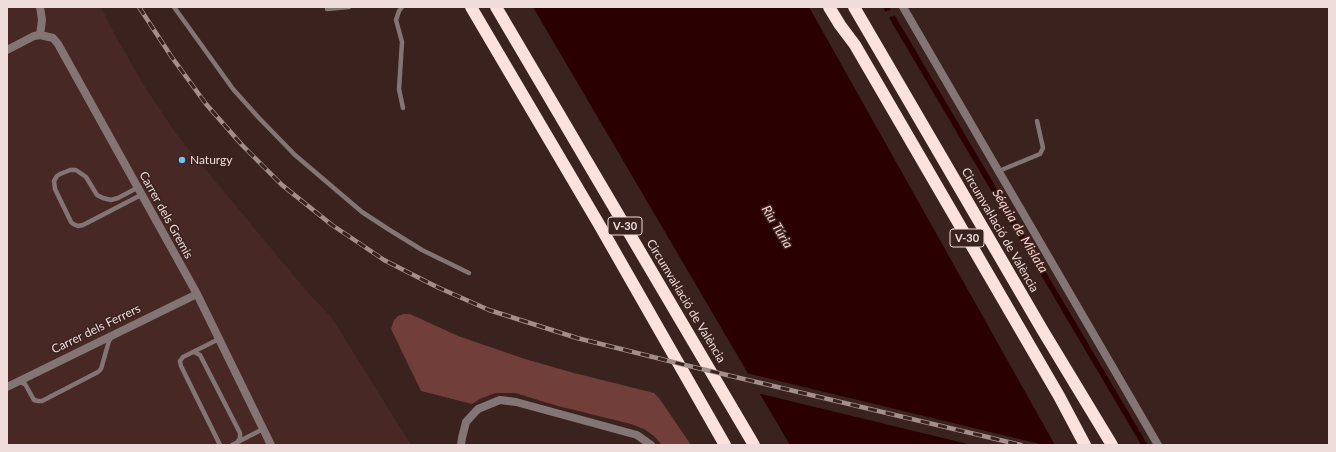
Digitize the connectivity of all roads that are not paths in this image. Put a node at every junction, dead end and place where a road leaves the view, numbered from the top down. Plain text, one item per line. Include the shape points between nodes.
1 (40, 7) edge
2 (174, 7) edge
3 (349, 7) edge
4 (402, 7) edge
5 (472, 7) edge
6 (496, 7) edge
7 (829, 7) edge
8 (838, 7) edge
9 (854, 7) edge
10 (902, 7) edge
11 (327, 9) dead end
12 (40, 35) junction
13 (855, 45) junction
14 (7, 50) edge
15 (403, 108) dead end
16 (1037, 121) dead end
17 (999, 171) junction
18 (139, 191) junction
19 (469, 273) dead end
20 (197, 294) junction
21 (114, 334) junction
22 (218, 339) junction
23 (191, 352) junction
24 (17, 382) junction
25 (7, 387) edge
26 (264, 430) junction
27 (234, 444) edge
28 (220, 445) edge
29 (271, 445) edge
30 (461, 445) edge
31 (651, 445) edge
32 (725, 445) edge
33 (754, 445) edge
34 (1084, 445) edge
35 (1112, 445) edge
36 (1158, 445) edge

1 - 12 street
2 - 19 lane via 233,89 295,155 381,225 422,250
3 - 11 lane
4 - 15 lane via 398,10 396,20 402,42 399,89
5 - 32 highway, V-30
6 - 33 highway, Circumval·lació de València / V-30
7 - 13 highway, V-30
8 - 13 highway
9 - 35 highway, Circumval·lació de València / V-30
10 - 17 street
12 - 14 street
12 - 18 street, Carrer dels Gremis via 53,38 58,44
13 - 34 highway, V-30 via 1059,396
16 - 17 lane via 1043,148 1040,154
17 - 36 street
18 - 18 lane via 111,200 103,198 97,195 86,177 76,170 60,174 54,181 55,189 71,222 76,225 83,225
18 - 20 street, Carrer dels Gremis
20 - 21 street, Carrer dels Ferrers
20 - 22 street, Carrer dels Gremis
21 - 24 street, Carrer dels Ferrers
21 - 24 lane via 109,341 102,369 42,401 34,400 25,384
22 - 23 lane
22 - 26 street, Carrer dels Gremis
23 - 27 lane via 200,355 240,433 240,438
23 - 28 lane via 181,358 180,363
24 - 25 street, Carrer dels Ferrers
26 - 27 lane
26 - 29 street, Carrer dels Gremis
30 - 31 street via 466,422 478,409 500,400 638,435

